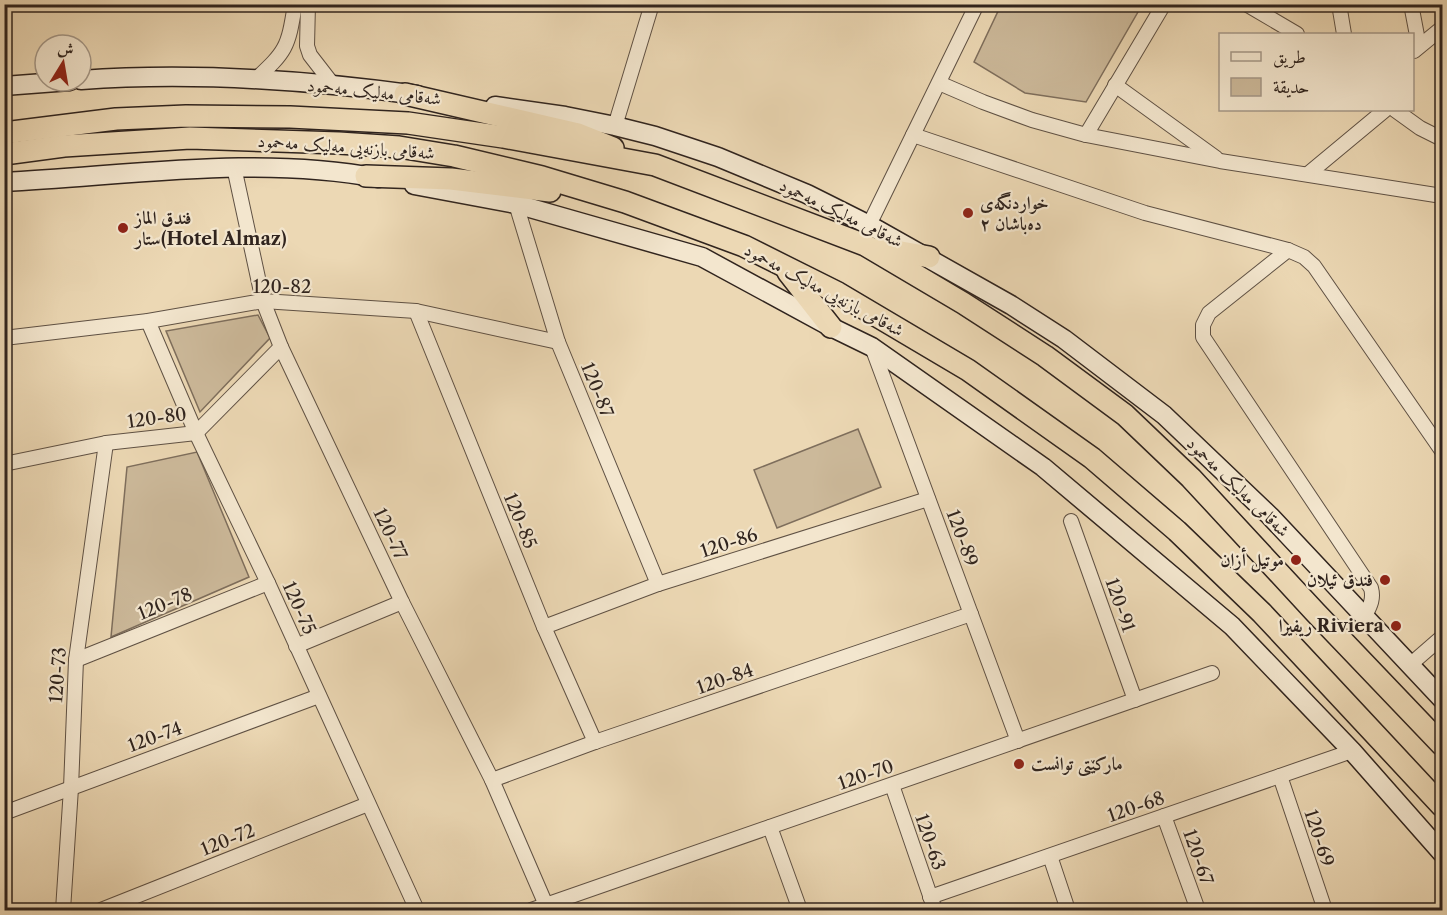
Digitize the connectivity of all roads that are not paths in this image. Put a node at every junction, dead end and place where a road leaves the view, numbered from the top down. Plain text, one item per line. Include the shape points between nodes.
1 (295, 4) edge
2 (308, 4) edge
3 (652, 4) edge
4 (977, 4) edge
5 (1164, 4) edge
6 (1246, 4) edge
7 (1272, 4) edge
8 (1339, 4) edge
9 (1411, 4) edge
10 (1275, 21) junction
11 (1443, 28) edge
12 (1295, 33) edge
13 (1344, 33) edge
14 (1416, 49) edge
15 (33, 79) edge
16 (93, 79) edge
17 (4, 80) edge
18 (254, 81) junction
19 (939, 82) junction
20 (33, 84) edge
21 (4, 86) edge
22 (334, 86) junction
23 (1116, 86) junction
24 (405, 93) junction
25 (1384, 111) edge
26 (1396, 111) edge
27 (615, 126) junction
28 (4, 133) edge
29 (913, 135) junction
30 (1086, 135) junction
31 (1443, 139) edge
32 (4, 154) edge
33 (1220, 161) junction
34 (655, 165) junction
35 (234, 167) junction
36 (1308, 174) junction
37 (366, 176) junction
38 (4, 182) edge
39 (1443, 196) edge
40 (625, 202) junction
41 (516, 204) junction
42 (867, 235) junction
43 (1288, 250) junction
44 (929, 257) joint
45 (784, 266) junction
46 (263, 301) junction
47 (416, 312) junction
48 (148, 321) junction
49 (831, 327) junction
50 (4, 338) edge
51 (558, 342) junction
52 (281, 347) junction
53 (872, 347) junction
54 (196, 433) junction
55 (106, 443) junction
56 (1443, 451) edge
57 (4, 464) edge
58 (928, 499) junction
59 (1071, 521) dead end
60 (268, 583) junction
61 (658, 584) junction
62 (402, 602) junction
63 (971, 614) junction
64 (1365, 616) junction
65 (544, 627) junction
66 (1443, 637) edge
67 (297, 646) junction
68 (76, 660) junction
69 (1411, 664) junction
70 (1212, 673) dead end
71 (319, 696) junction
72 (1443, 699) edge
73 (1135, 700) junction
74 (1018, 741) junction
75 (595, 742) junction
76 (1443, 745) edge
77 (1352, 751) junction
78 (1280, 776) junction
79 (492, 780) junction
80 (892, 785) junction
81 (71, 788) junction
82 (368, 804) junction
83 (1443, 806) edge
84 (4, 813) edge
85 (1164, 816) junction
86 (770, 827) junction
87 (1443, 853) edge
88 (1050, 856) junction
89 (933, 904) edge
90 (546, 905) junction
91 (63, 910) edge
92 (101, 910) edge
93 (417, 910) edge
94 (531, 910) edge
95 (800, 910) edge
96 (1068, 910) edge
97 (1198, 910) edge
98 (1324, 910) edge

1 - 18 street via 286,48
2 - 22 street via 310,55
3 - 27 street
4 - 19 street
5 - 23 street
6 - 10 street
7 - 10 street
8 - 13 street
9 - 14 street
10 - 12 street
11 - 14 street
15 - 17 main road
16 - 18 main road, شەقامی مەلیک مەحمود
18 - 22 main road, شەقامی مەلیک مەحمود
19 - 29 street
19 - 30 street via 1032,120
20 - 21 main road
22 - 24 main road, شەقامی مەلیک مەحمود
23 - 30 street
23 - 33 street
24 - 27 main road, شەقامی مەلیک مەحمود
24 - 34 highway via 578,134
25 - 36 street
26 - 31 street
27 - 42 main road, شەقامی مەلیک مەحمود via 718,157 807,194
28 - 34 highway, شەقامی بازنەیی مەلیک مەحمود via 117,119 331,119 408,123
29 - 42 street
29 - 43 street via 1145,213
30 - 33 street
32 - 40 highway, شەقامی بازنەیی مەلیک مەحمود via 190,138 399,147 512,168
33 - 36 street
34 - 42 highway, شەقامی بازنەیی مەلیک مەحمود
35 - 37 main road
35 - 38 main road
35 - 46 street, 120-77
36 - 39 street
37 - 40 highway via 483,182
37 - 41 main road
40 - 45 highway, شەقامی بازنەیی مەلیک مەحمود via 744,246
41 - 49 main road via 702,257
41 - 51 street, 120-87
42 - 44 highway
42 - 76 highway, شەقامی بازنەیی مەلیک مەحمود via 1046,356 1125,415 1191,478
43 - 56 street via 1314,266
43 - 64 street via 1209,314 1203,325 1203,337 1371,588 1372,602
44 - 64 main road, شەقامی مەلیک مەحمود via 1064,339 1164,415 1270,516
45 - 49 highway
45 - 83 highway, شەقامی بازنەیی مەلیک مەحمود via 838,293 968,370 1092,458 1177,531 1262,613
46 - 47 street, 120-82
46 - 48 street, 120-82
46 - 52 street, 120-77
47 - 51 street, 120-82
47 - 65 street, 120-85
48 - 50 street, 120-82
48 - 54 street, 120-75
49 - 53 main road
51 - 61 street, 120-87
52 - 54 street, 120-80
52 - 62 street, 120-77
53 - 58 street, 120-89
53 - 77 main road via 1043,467 1223,619
54 - 55 street, 120-80
54 - 60 street, 120-75
55 - 57 street, 120-80
55 - 68 street, 120-73
58 - 61 street, 120-86
58 - 63 street, 120-89
59 - 73 street, 120-91
60 - 67 street, 120-75
60 - 68 street, 120-78
61 - 65 street, 120-86
62 - 67 street
62 - 79 street, 120-77
63 - 74 street, 120-89
63 - 75 street, 120-84
64 - 69 main road, شەقامی مەلیک مەحمود
65 - 75 street, 120-85
66 - 69 street
67 - 71 street, 120-75
68 - 81 street, 120-73
69 - 72 main road, شەقامی مەلیک مەحمود
70 - 73 street, 120-70
71 - 81 street, 120-74
71 - 82 street, 120-75
73 - 74 street, 120-70
74 - 80 street, 120-70
75 - 79 street, 120-84
77 - 78 street, 120-68
77 - 87 main road
78 - 85 street, 120-68
78 - 98 street, 120-69
79 - 90 street, 120-77
80 - 86 street, 120-70
80 - 89 street, 120-63
81 - 84 street, 120-74
81 - 91 street, 120-73
82 - 92 street, 120-72
82 - 93 street, 120-75
85 - 88 street, 120-68
85 - 97 street, 120-67
86 - 90 street, 120-70
86 - 95 street
88 - 89 street, 120-68
88 - 96 street
90 - 94 street, 120-70

